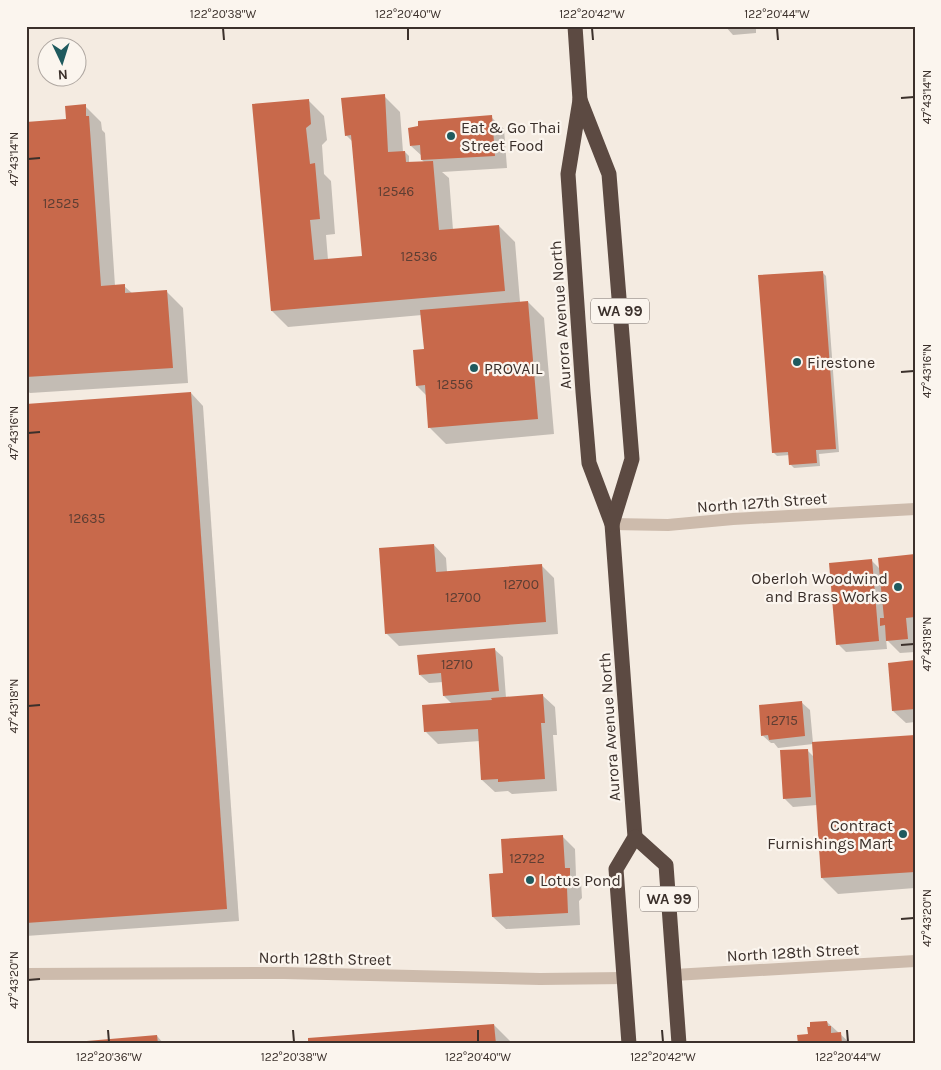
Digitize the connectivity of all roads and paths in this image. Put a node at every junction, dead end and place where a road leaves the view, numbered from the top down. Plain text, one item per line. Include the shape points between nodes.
1 (575, 26) edge
2 (580, 100) junction
3 (915, 509) edge
4 (612, 524) junction
5 (634, 837) junction
6 (915, 961) edge
7 (26, 974) edge
8 (674, 975) junction
9 (624, 978) junction
10 (629, 1044) edge
11 (679, 1044) edge

1 - 2 highway, Aurora Avenue North / WA 99
2 - 4 highway, Aurora Avenue North / WA 99 via 568,174 587,445 589,463
2 - 4 highway, Aurora Avenue North / WA 99 via 609,174 632,459
3 - 4 street, North 127th Street via 668,525
4 - 5 highway, Aurora Avenue North / WA 99
5 - 8 highway, WA 99 via 666,865
5 - 9 highway, WA 99 via 616,869
6 - 8 street, North 128th Street
7 - 9 street, North 128th Street via 284,973
8 - 11 highway, WA 99
9 - 10 highway, WA 99

